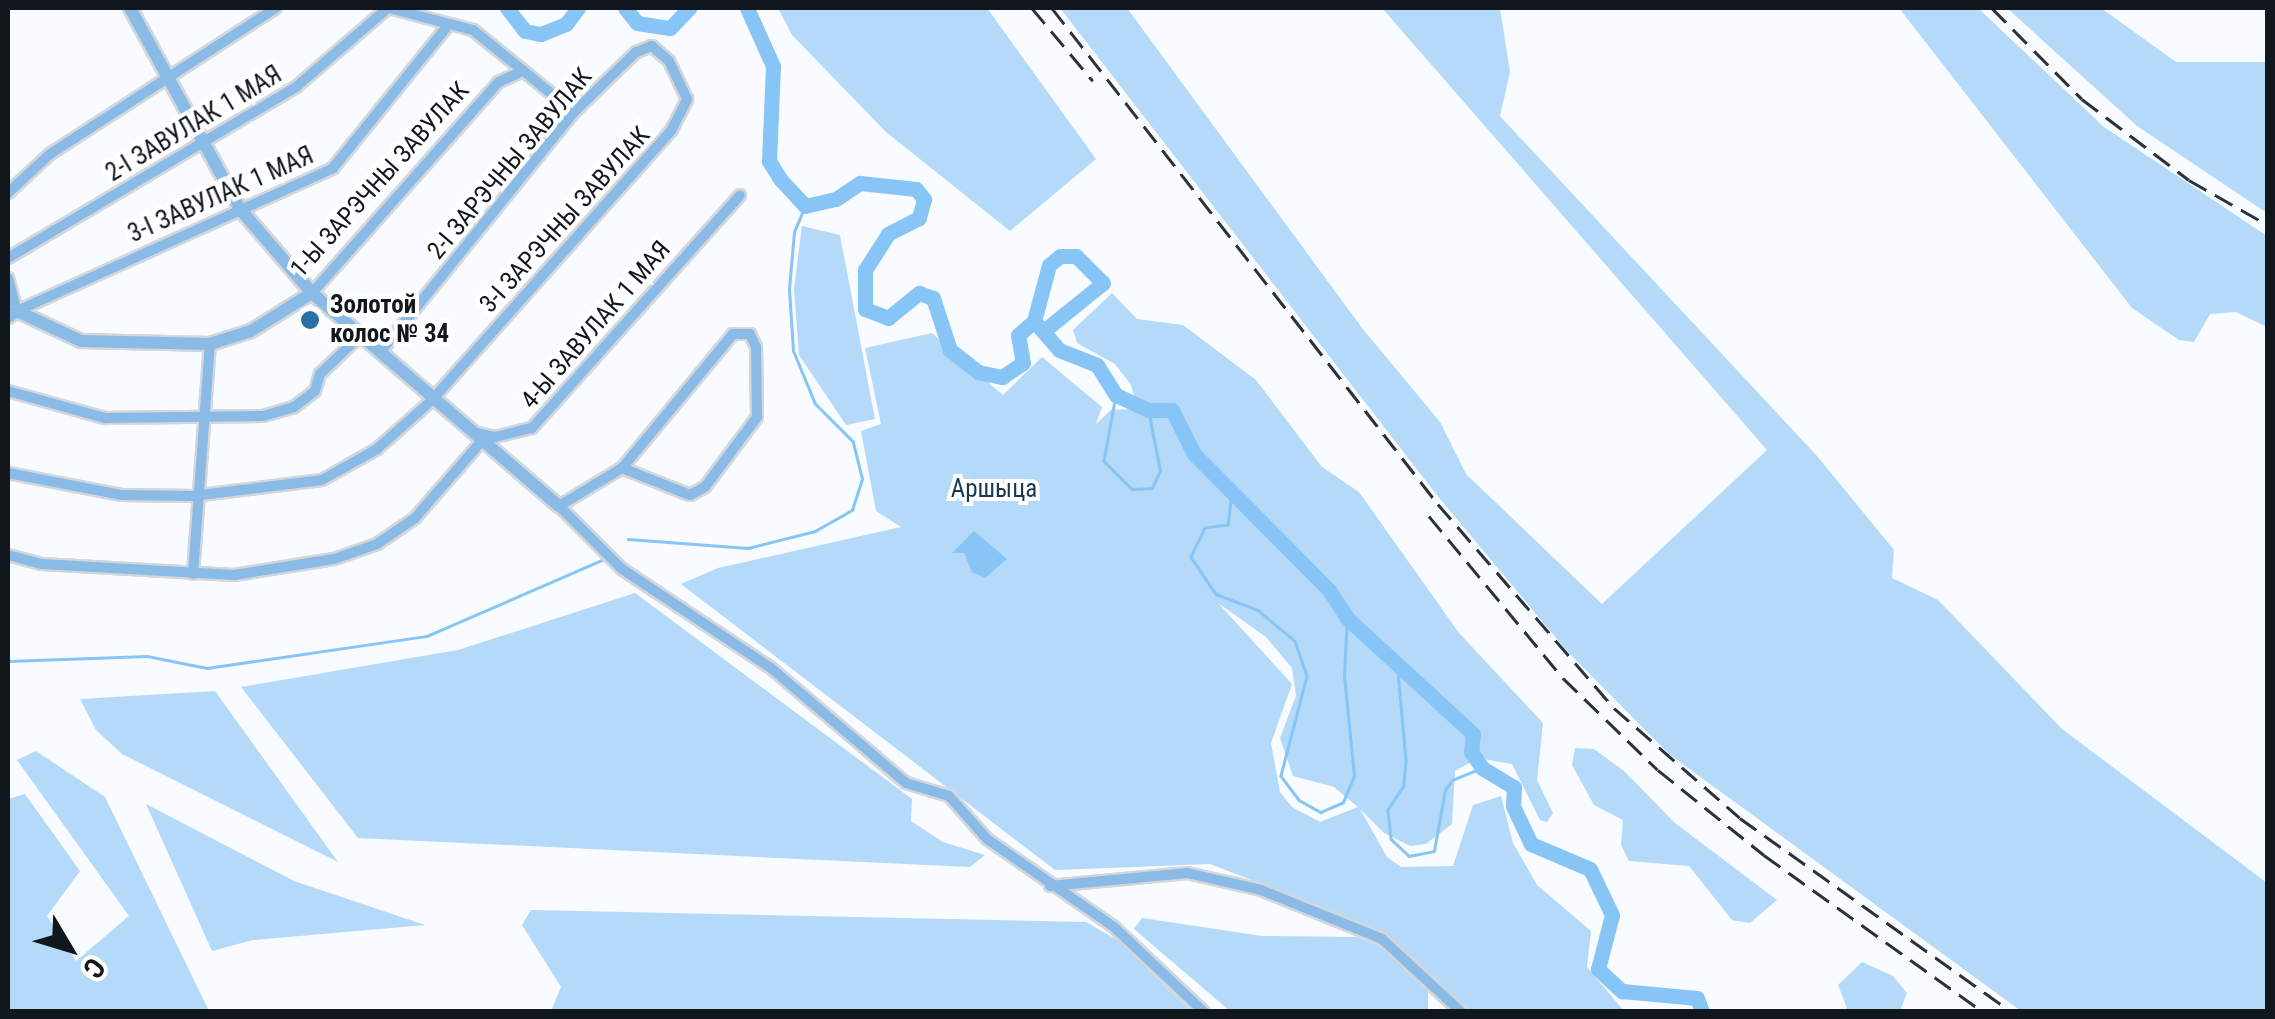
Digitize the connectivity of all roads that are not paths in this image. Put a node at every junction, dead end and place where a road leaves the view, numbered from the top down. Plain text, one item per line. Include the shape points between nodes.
1 (130, 8) edge
2 (276, 8) edge
3 (389, 8) edge
4 (446, 28) junction
5 (518, 73) junction
6 (168, 77) junction
7 (574, 112) junction
8 (671, 131) joint
9 (204, 141) junction
10 (8, 193) edge
11 (740, 195) dead end
12 (240, 209) junction
13 (8, 258) edge
14 (8, 278) edge
15 (312, 294) junction
16 (12, 314) edge
17 (360, 336) junction
18 (210, 344) junction
19 (380, 352) junction
20 (8, 391) edge
21 (430, 401) junction
22 (204, 416) junction
23 (462, 429) junction
24 (480, 444) junction
25 (622, 468) junction
26 (8, 473) edge
27 (201, 493) junction
28 (560, 506) junction
29 (8, 555) edge
30 (193, 574) junction
31 (1050, 886) junction
32 (1204, 1012) edge
33 (1460, 1012) edge

1 - 6 street
2 - 6 street
3 - 4 street, 2-І ЗАВУЛАК 1 МАЯ
3 - 9 street, 2-І ЗАВУЛАК 1 МАЯ via 296,88
4 - 5 street via 473,30 511,59
4 - 12 street, 3-І ЗАВУЛАК 1 МАЯ via 333,168
5 - 7 street
5 - 15 street, 1-Ы ЗАРЭЧНЫ ЗАВУЛАК via 499,82
6 - 9 street
6 - 10 street via 50,154
7 - 8 street, 2-І ЗАРЭЧНЫ ЗАВУЛАК via 636,52 652,46 684,83 687,99
7 - 19 street, 2-І ЗАРЭЧНЫ ЗАВУЛАК
8 - 21 street, 3-І ЗАРЭЧНЫ ЗАВУЛАК
9 - 12 street
9 - 13 street, 2-І ЗАВУЛАК 1 МАЯ
11 - 23 street, 4-Ы ЗАВУЛАК 1 МАЯ via 532,428 495,436
12 - 15 street
12 - 16 street, 3-І ЗАВУЛАК 1 МАЯ
14 - 16 street
15 - 17 street
15 - 18 street, 1-Ы ЗАРЭЧНЫ ЗАВУЛАК via 251,330
16 - 18 street, 1-Ы ЗАРЭЧНЫ ЗАВУЛАК via 81,340
17 - 19 street
17 - 22 street via 294,406 263,416
18 - 22 street
19 - 21 street
20 - 22 street via 81,415
21 - 23 street
21 - 27 street, 3-І ЗАРЭЧНЫ ЗАВУЛАК via 378,450 322,480
22 - 27 street
23 - 24 street
24 - 28 street
24 - 30 street via 415,518 377,544 334,559 234,576
25 - 25 street via 690,495 705,487 757,418 750,334 733,334
25 - 28 street
26 - 27 street, 3-І ЗАРЭЧНЫ ЗАВУЛАК via 121,495
27 - 30 street
28 - 31 street via 622,568 771,668 803,702 906,783 950,796 988,839
29 - 30 street via 42,564
31 - 32 street via 1114,927
31 - 33 street via 1187,873 1261,890 1382,939

